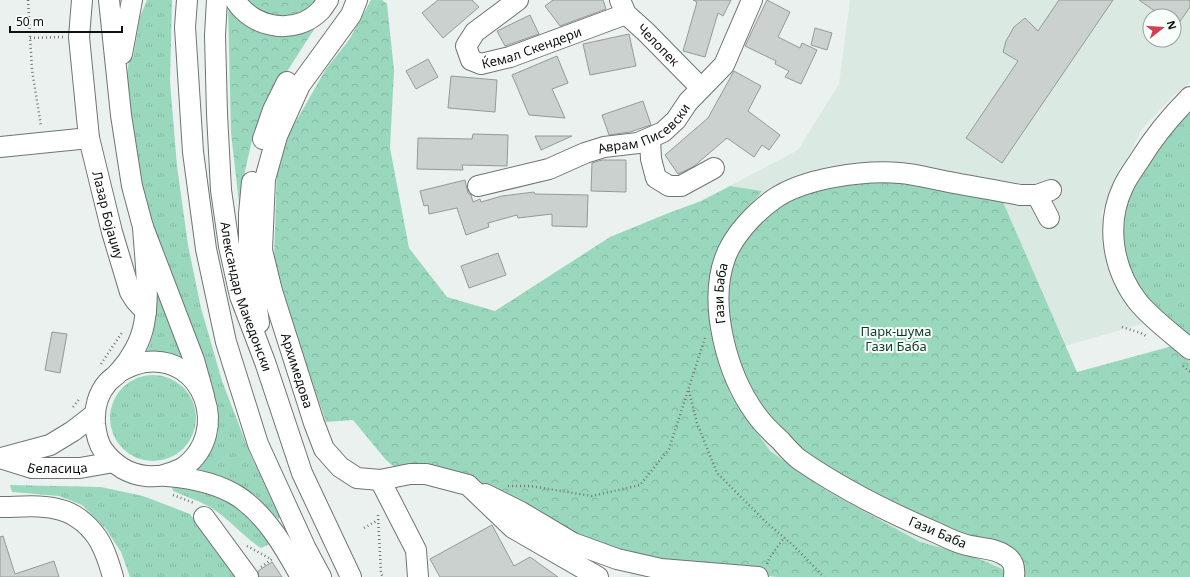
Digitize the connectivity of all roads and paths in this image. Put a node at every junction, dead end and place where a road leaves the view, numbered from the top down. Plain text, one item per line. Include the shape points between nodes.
1 (28, 0) edge
2 (82, 0) edge
3 (132, 0) edge
4 (187, 0) edge
5 (216, 0) edge
6 (235, 0) edge
7 (328, 0) edge
8 (344, 0) edge
9 (357, 0) edge
10 (518, 0) edge
11 (752, 0) edge
12 (111, 4) edge
13 (623, 7) edge
14 (79, 37) junction
15 (30, 38) junction
16 (701, 88) junction
17 (119, 90) junction
18 (1190, 97) edge
19 (89, 138) junction
20 (650, 139) junction
21 (44, 143) junction
22 (0, 147) edge
23 (714, 168) dead end
24 (478, 186) dead end
25 (1049, 218) dead end
26 (143, 227) junction
27 (146, 312) junction
28 (706, 335) dead end
29 (1190, 349) edge
30 (265, 362) junction
31 (119, 372) junction
32 (689, 391) junction
33 (204, 396) junction
34 (95, 414) junction
35 (1, 458) edge
36 (114, 462) junction
37 (380, 480) junction
38 (166, 484) junction
39 (468, 485) junction
40 (501, 486) dead end
41 (0, 507) edge
42 (201, 511) joint
43 (364, 528) dead end
44 (784, 538) junction
45 (112, 572) edge
46 (761, 574) edge
47 (248, 577) edge
48 (301, 577) edge
49 (321, 577) edge
50 (351, 577) edge
51 (383, 577) edge
52 (418, 577) edge
53 (598, 577) edge
54 (824, 577) edge
55 (1014, 577) edge

1 - 15 path
2 - 14 street, Лазар Бојаџиу
3 - 17 street via 123,45
4 - 49 street, Александар Македонски via 185,27 193,152 206,249 226,342 258,444
5 - 30 street, Александар Македонски via 221,190 229,246 240,296
6 - 7 street via 249,16 261,23 285,26 310,18 321,10
8 - 30 street via 289,79 273,110 255,168 249,214 249,247
9 - 37 street, Архимедова via 351,15 300,84 277,136 265,180 262,250 278,314 324,449 340,467 357,478
10 - 13 street, Ќемал Скендери via 475,32 466,46 471,60 482,64 510,57
11 - 16 street, Аврам Писевски via 724,65
12 - 17 street
13 - 16 street, Челопек
14 - 15 path
14 - 19 street, Лазар Бојаџиу
15 - 21 path via 32,70
16 - 20 street, Аврам Писевски via 676,120 663,132
17 - 26 street via 125,147
18 - 29 street via 1146,149 1123,188 1115,214 1113,238 1120,266 1132,293 1152,317
19 - 21 street
19 - 27 street, Лазар Бојаџиу via 130,292
20 - 23 street via 651,159 656,178 669,186 681,186
20 - 24 street, Аврам Писевски via 604,147 549,169
21 - 22 street
25 - 55 street, Гази Баба via 1044,192 1020,195 1008,187 900,173 851,175 822,180 796,188 774,199 748,222 726,256 718,292 724,343 740,387 755,414 798,459 851,491 936,533 1006,556 1013,562
26 - 27 street
26 - 33 street via 194,360
27 - 31 street via 140,338
28 - 32 path
30 - 50 street, Александар Македонски via 302,473
31 - 33 street via 132,365 160,362 186,373
31 - 34 street via 107,383 98,398
32 - 40 path via 670,449 640,485 592,496 530,486
32 - 44 path via 697,423 717,473
33 - 38 street via 209,416 207,436 198,454
34 - 35 street, Беласица via 50,445
34 - 36 street via 96,432 102,449
35 - 36 street, Беласица via 32,468 80,468
36 - 38 street via 129,472
37 - 39 street, Архимедова via 410,474 426,474
37 - 52 street via 416,550
38 - 42 path
38 - 48 street via 193,479 220,487 238,496 255,508 272,529
39 - 46 street via 522,512 573,543 617,559 661,569
39 - 53 street, Архимедова via 513,528
41 - 45 street via 42,507 74,515 100,542
42 - 47 street
43 - 51 path via 378,520
44 - 46 path
44 - 54 path

